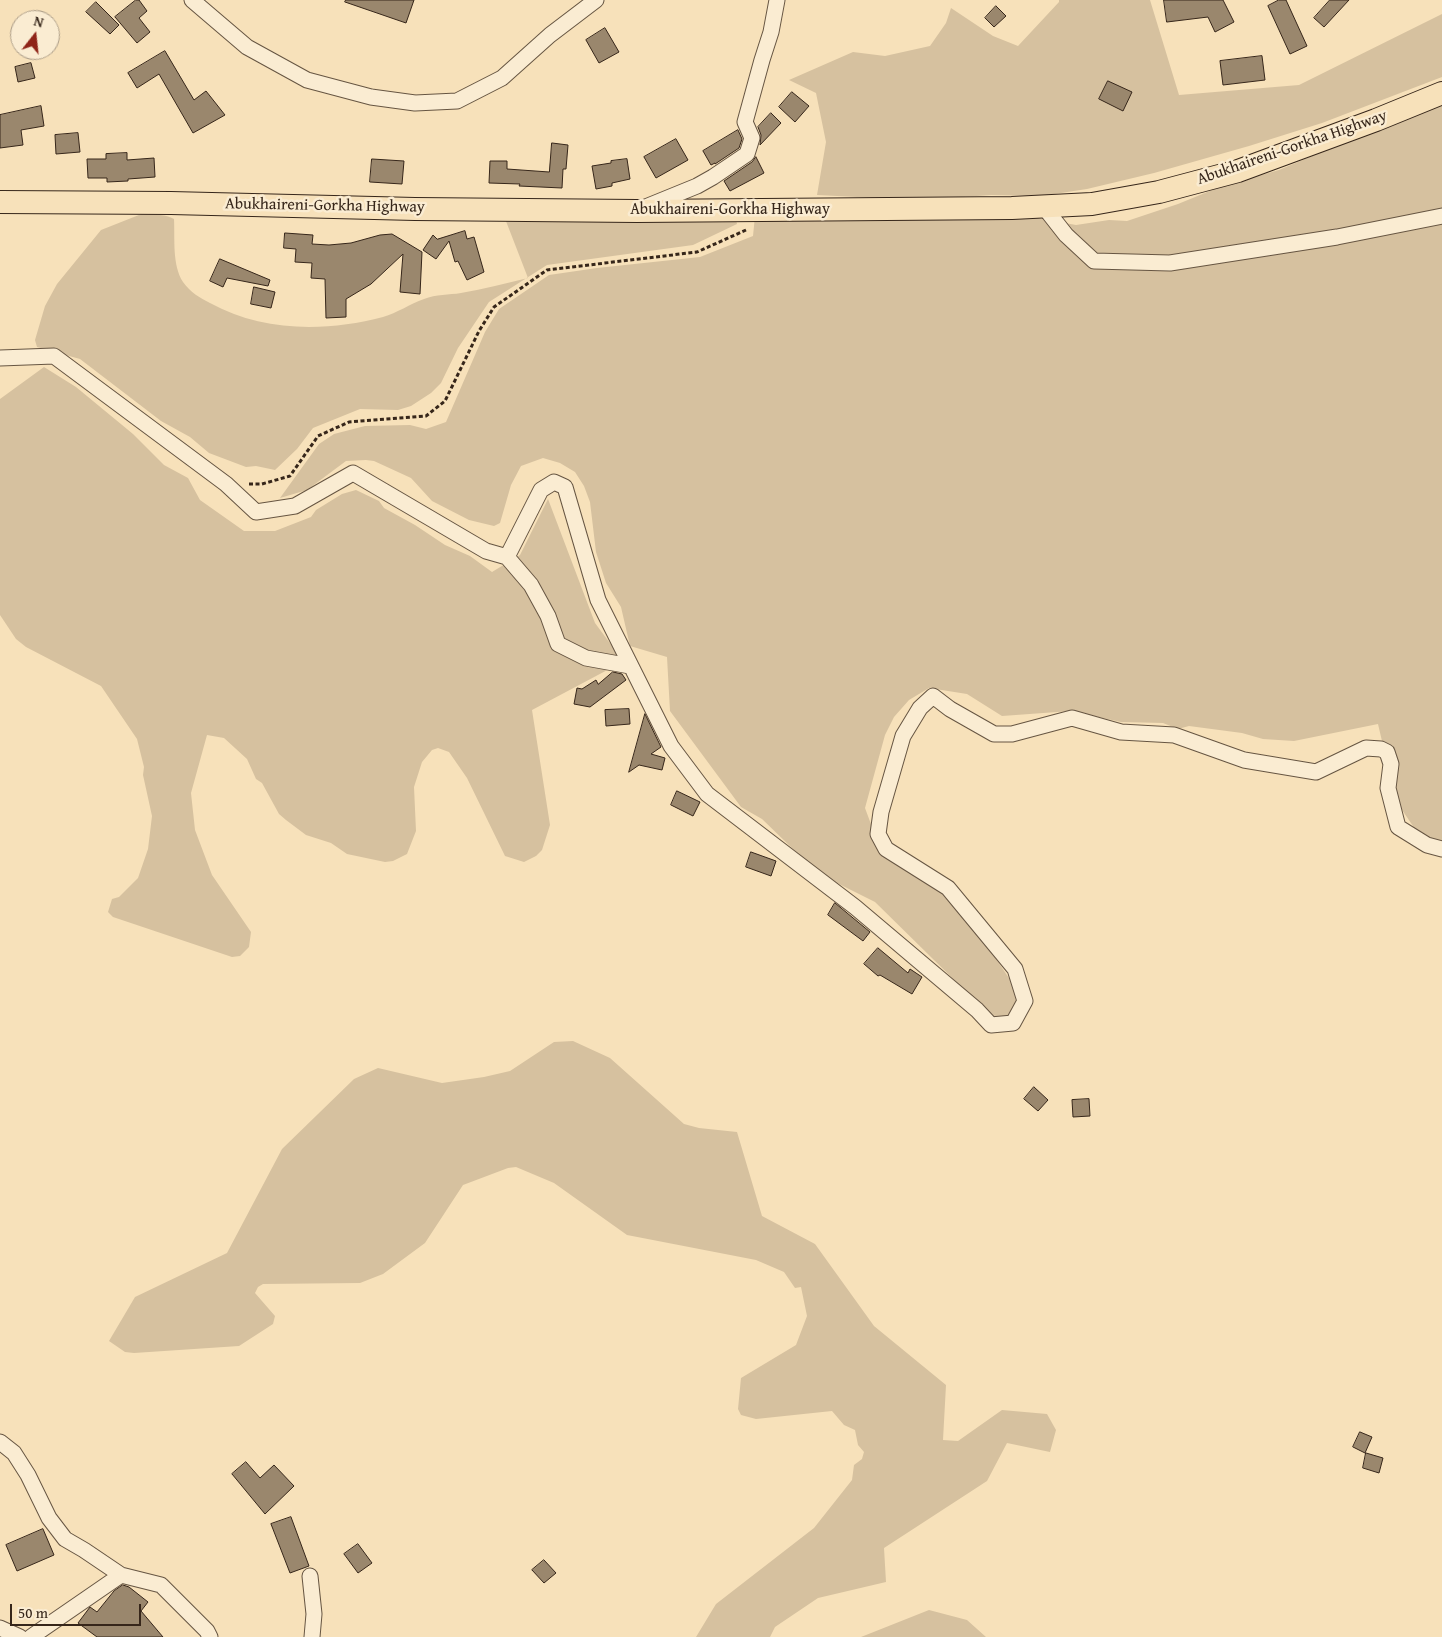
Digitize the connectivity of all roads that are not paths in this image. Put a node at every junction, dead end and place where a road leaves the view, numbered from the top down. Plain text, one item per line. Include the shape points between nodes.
1 (192, 0) edge
2 (596, 0) edge
3 (777, 0) edge
4 (1442, 93) edge
5 (0, 202) edge
6 (1044, 207) junction
7 (637, 211) junction
8 (1442, 216) edge
9 (0, 358) edge
10 (507, 557) junction
11 (630, 666) junction
12 (1442, 849) edge
13 (0, 1442) edge
14 (121, 1575) junction
15 (310, 1576) dead end
16 (0, 1628) edge
17 (20, 1637) edge
18 (31, 1637) edge
19 (210, 1637) edge
20 (312, 1637) edge

1 - 2 street via 247,47 307,80 415,103 457,101 502,78 550,34
3 - 7 street via 745,122 752,138 748,154 697,186
4 - 6 main road, Abukhaireni-Gorkha Highway via 1238,171 1159,192 1102,202
5 - 7 main road, Abukhaireni-Gorkha Highway
6 - 7 main road, Abukhaireni-Gorkha Highway
6 - 8 street via 1066,236 1094,261 1170,263 1337,237
9 - 10 street via 54,356 226,484 256,512 295,506 353,473 486,551
10 - 11 street via 531,585 548,616 558,644 586,658
10 - 11 street via 542,490 554,482 565,487 598,600
11 - 12 street via 671,746 707,794 855,907 991,1025 1013,1023 1025,1001 1015,969 948,888 886,849 878,834 880,812 903,736 920,708 934,696 950,710 994,734 1012,734 1072,718 1121,732 1174,736 1244,760 1316,772 1366,748 1381,750 1387,752 1391,764 1388,788 1398,827 1427,845
13 - 14 street via 14,1453 49,1518 65,1539
14 - 18 street
14 - 19 street via 161,1585
15 - 20 street via 314,1614
16 - 17 street

